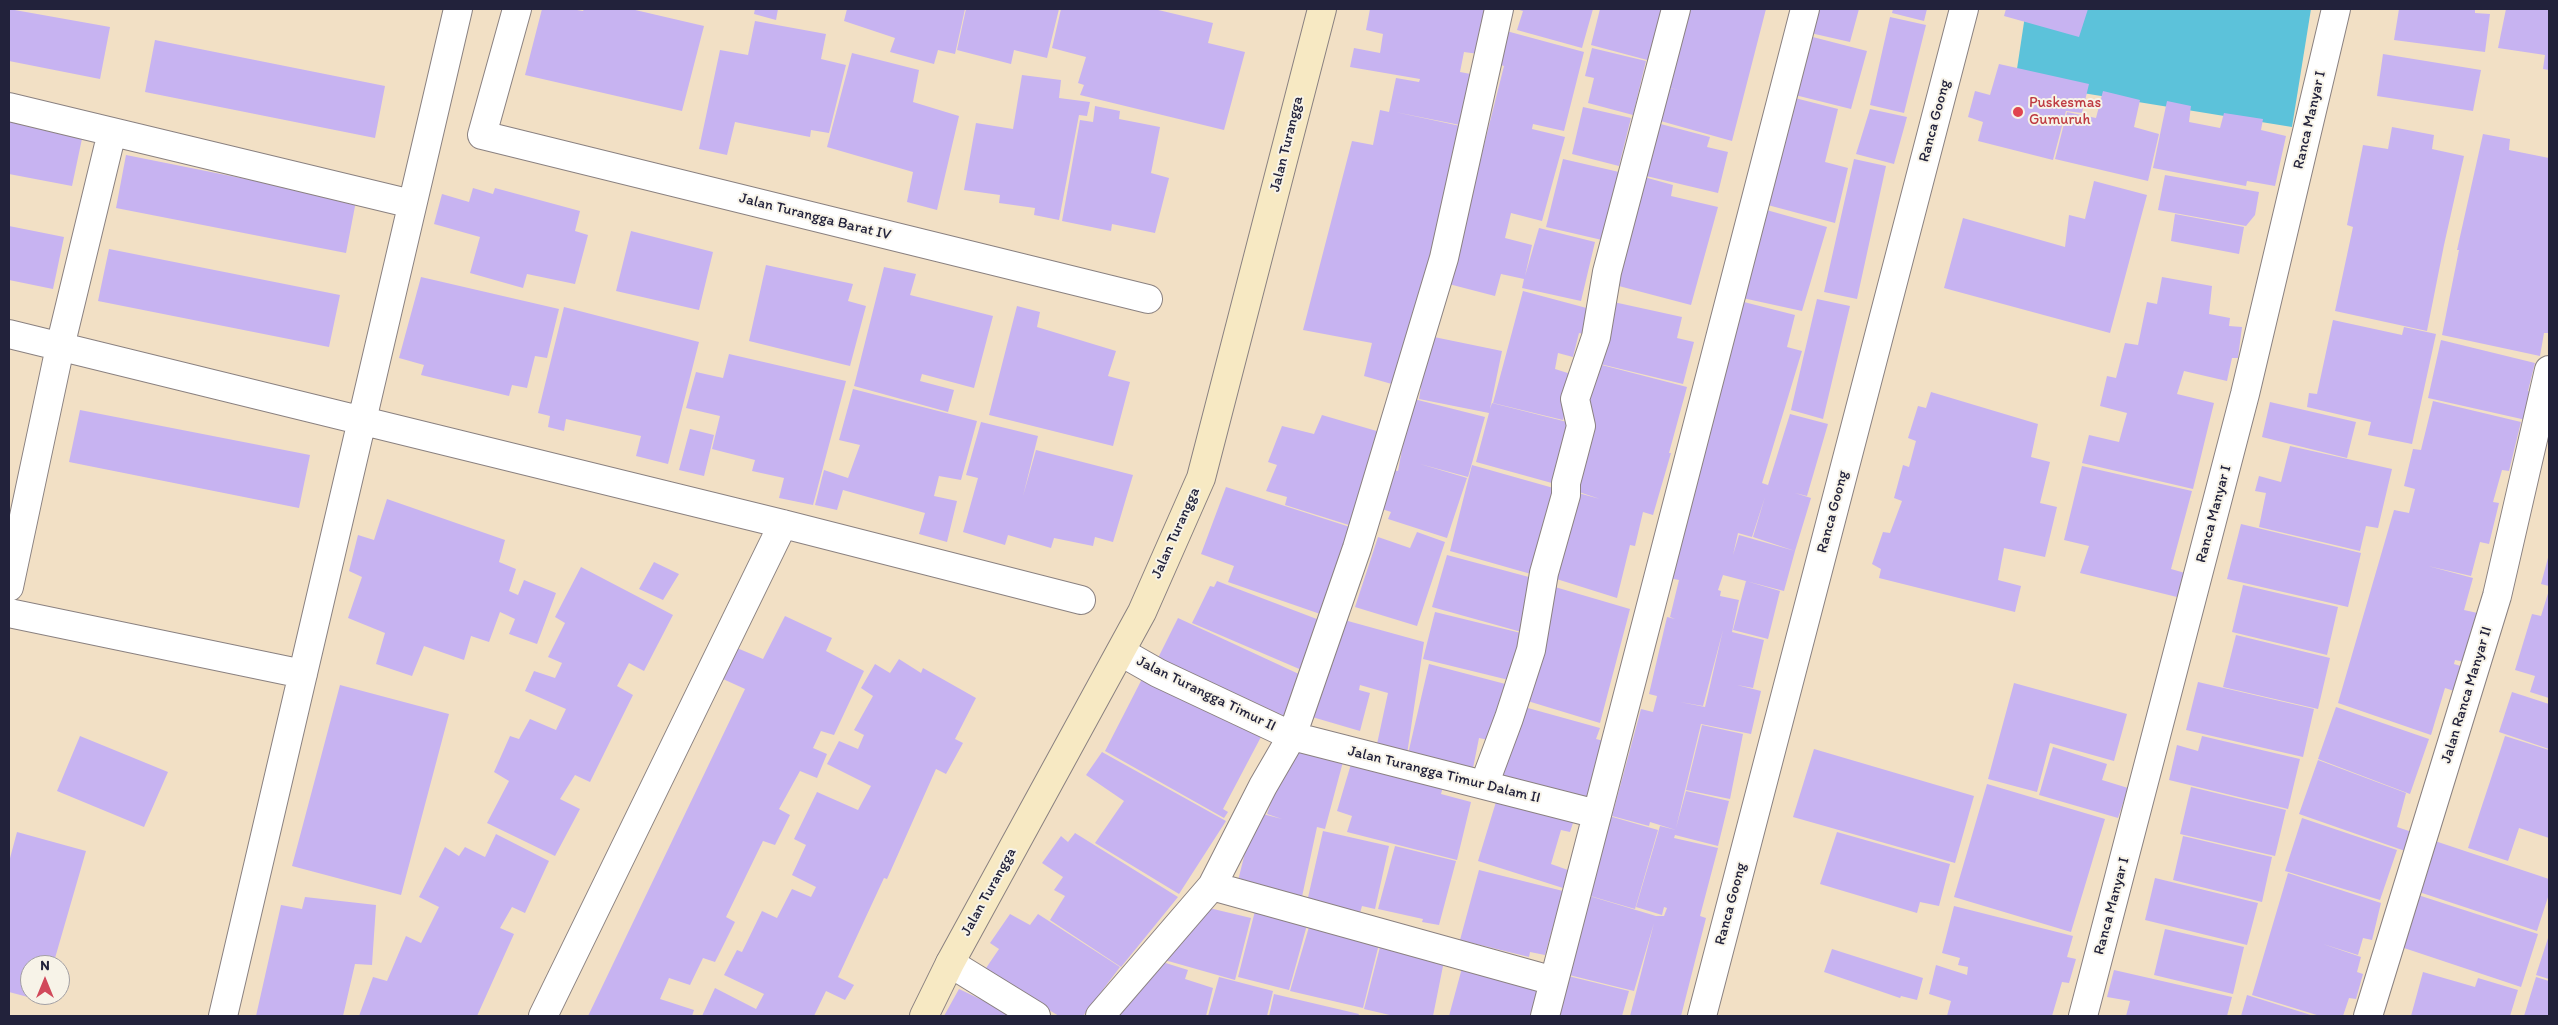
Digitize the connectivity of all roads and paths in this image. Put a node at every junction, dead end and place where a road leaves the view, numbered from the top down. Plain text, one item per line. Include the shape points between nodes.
1 (458, 9) edge
2 (516, 9) edge
3 (1322, 9) edge
4 (1499, 9) edge
5 (1676, 9) edge
6 (1805, 9) edge
7 (1964, 9) edge
8 (2336, 9) edge
9 (9, 107) edge
10 (112, 132) junction
11 (412, 204) junction
12 (1148, 299) dead end
13 (9, 334) edge
14 (60, 347) junction
15 (2549, 370) edge
16 (362, 421) junction
17 (783, 524) junction
18 (9, 587) edge
19 (1081, 600) dead end
20 (9, 613) edge
21 (1121, 652) junction
22 (303, 674) junction
23 (1292, 736) junction
24 (1484, 785) junction
25 (1596, 814) junction
26 (1212, 886) junction
27 (950, 963) junction
28 (1554, 981) junction
29 (223, 1016) edge
30 (543, 1016) edge
31 (924, 1016) edge
32 (1036, 1016) edge
33 (1100, 1016) edge
34 (1545, 1016) edge
35 (1702, 1016) edge
36 (2083, 1016) edge
37 (2368, 1016) edge

1 - 11 street
2 - 12 street, Jalan Turangga Barat IV via 482,135
3 - 21 main road, Jalan Turangga via 1201,478
4 - 23 street via 1444,258 1357,548
5 - 24 street via 1607,272 1596,337 1575,399 1581,426 1544,573 1531,650
6 - 25 street
7 - 35 street, Ranca Goong
8 - 36 street, Ranca Manyar I via 2245,394
9 - 10 street
10 - 11 street
10 - 14 street
11 - 16 street
13 - 14 street
14 - 16 street
14 - 18 street
15 - 37 street, Jalan Ranca Manyar II via 2497,596
16 - 17 street
16 - 22 street
17 - 19 street
17 - 30 street
20 - 22 street
21 - 23 street, Jalan Turangga Timur II via 1158,673
21 - 27 main road, Jalan Turangga
22 - 29 street
23 - 24 street, Jalan Turangga Timur Dalam II
23 - 26 street
24 - 25 street, Jalan Turangga Timur Dalam II
25 - 28 street
26 - 28 street
26 - 33 street
27 - 31 main road, Jalan Turangga
27 - 32 street
28 - 34 street

